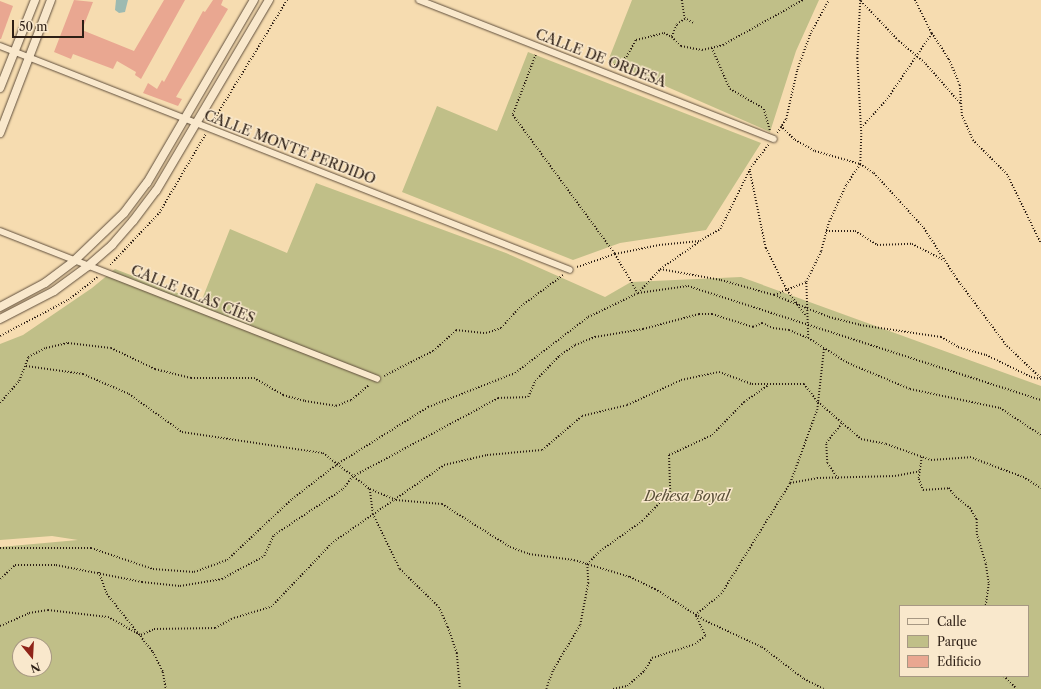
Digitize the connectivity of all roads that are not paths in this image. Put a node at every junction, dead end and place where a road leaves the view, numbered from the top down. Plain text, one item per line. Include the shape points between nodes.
1 (34, 0) edge
2 (51, 0) edge
3 (254, 0) edge
4 (269, 0) edge
5 (419, 0) edge
6 (0, 46) edge
7 (14, 52) junction
8 (29, 58) junction
9 (0, 88) edge
10 (185, 118) junction
11 (196, 123) junction
12 (0, 133) edge
13 (774, 139) road end
14 (0, 231) edge
15 (74, 261) junction
16 (88, 266) junction
17 (570, 270) road end
18 (0, 307) edge
19 (0, 319) edge
20 (377, 379) road end

1 - 7 street
2 - 8 street
3 - 10 street
4 - 11 street
5 - 13 street, CALLE DE ORDESA
6 - 7 street, CALLE MONTE PERDIDO
7 - 8 street, CALLE MONTE PERDIDO
7 - 9 street
8 - 10 street, CALLE MONTE PERDIDO
8 - 12 street
10 - 11 street, CALLE MONTE PERDIDO
10 - 15 street via 148,183 100,238
11 - 16 street via 156,191 112,245
11 - 17 street, CALLE MONTE PERDIDO
14 - 15 street, CALLE ISLAS CÍES
15 - 16 street, CALLE ISLAS CÍES
15 - 18 street via 45,283
16 - 19 street via 54,291
16 - 20 street, CALLE ISLAS CÍES

